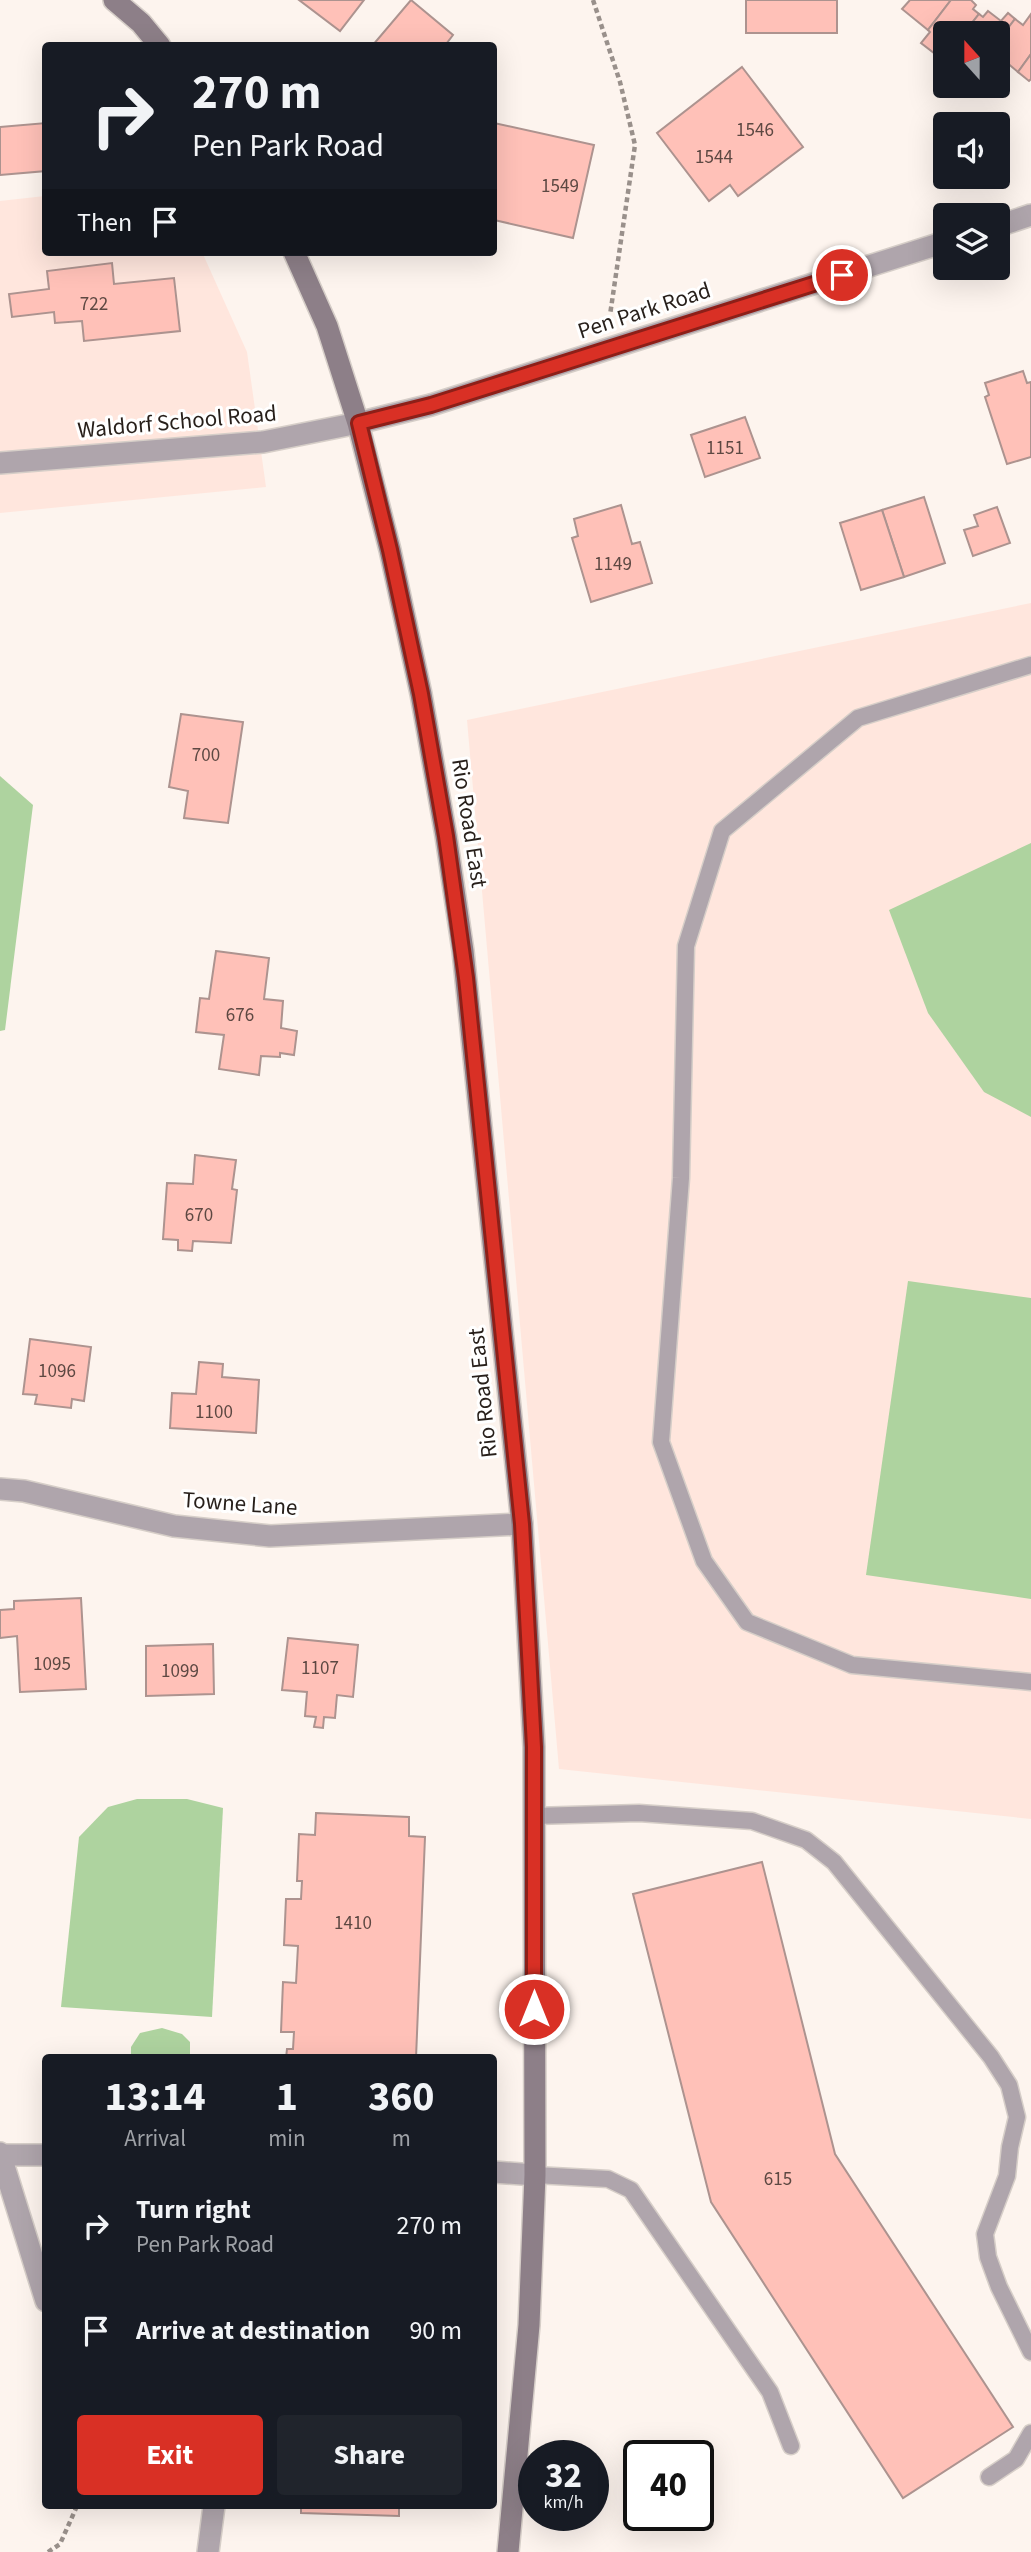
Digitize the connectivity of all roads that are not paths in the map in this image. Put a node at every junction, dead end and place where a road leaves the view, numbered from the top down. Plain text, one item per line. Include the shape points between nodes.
1 (114, 0) edge
2 (157, 42) edge
3 (1031, 215) edge
4 (1010, 222) edge
5 (933, 246) edge
6 (297, 256) edge
7 (359, 423) junction
8 (0, 463) edge
9 (1031, 665) edge
10 (0, 1489) edge
11 (522, 1524) junction
12 (1031, 1682) edge
13 (534, 1816) junction
14 (0, 2154) edge
15 (42, 2155) edge
16 (497, 2172) edge
17 (535, 2175) junction
18 (42, 2288) edge
19 (1031, 2353) edge
20 (1031, 2433) edge
21 (791, 2446) dead end
22 (989, 2477) dead end
23 (214, 2509) edge
24 (208, 2552) edge
25 (508, 2552) edge

1 - 2 street
3 - 4 street
5 - 7 street, Pen Park Road via 431,405
6 - 7 street, Rio Road East via 327,326
7 - 8 street, Waldorf School Road via 263,442
7 - 11 street, Rio Road East via 421,694 450,862
9 - 12 lane via 858,718 722,831 686,946 681,1178 661,1442 704,1561 747,1622 852,1665
10 - 11 street, Towne Lane via 174,1526 270,1536
11 - 13 street, Rio Road East
13 - 17 street, Rio Road East
13 - 19 lane via 639,1813 752,1821 806,1840 834,1862 1009,2085 1017,2118 1007,2176 985,2234 999,2287
14 - 15 street
14 - 18 street
16 - 17 street
17 - 21 lane via 608,2179 631,2190 770,2392
17 - 25 street, Rio Road East via 529,2325
20 - 22 lane via 1016,2459
23 - 24 street

